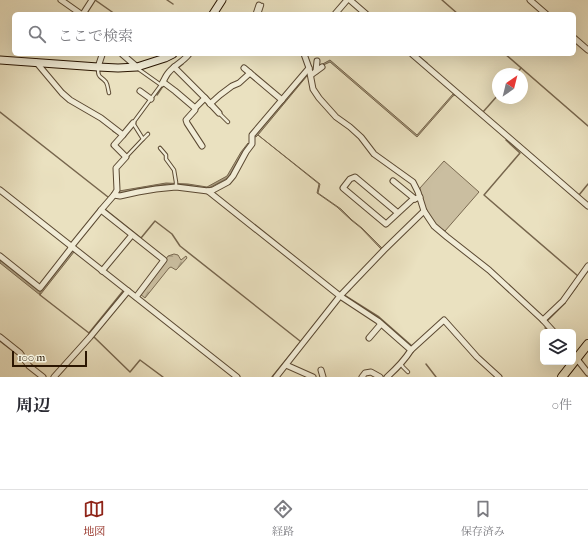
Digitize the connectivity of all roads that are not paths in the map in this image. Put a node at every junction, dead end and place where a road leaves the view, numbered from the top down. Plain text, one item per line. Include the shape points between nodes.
1 (62, 0) edge
2 (92, 0) edge
3 (222, 0) edge
4 (347, 0) edge
5 (350, 0) edge
6 (530, 0) edge
7 (261, 5) joint
8 (79, 12) edge
9 (83, 12) edge
10 (214, 12) edge
11 (257, 12) edge
12 (259, 12) edge
13 (337, 12) edge
14 (364, 12) edge
15 (544, 12) edge
16 (576, 40) edge
17 (588, 50) edge
18 (102, 56) edge
19 (124, 56) edge
20 (168, 56) edge
21 (188, 56) edge
22 (305, 56) edge
23 (414, 56) edge
24 (0, 60) edge
25 (317, 61) dead end
26 (36, 62) junction
27 (98, 67) junction
28 (137, 67) junction
29 (174, 67) junction
30 (322, 67) dead end
31 (244, 68) dead end
32 (309, 68) junction
33 (316, 70) junction
34 (250, 73) junction
35 (311, 75) junction
36 (162, 84) junction
37 (140, 91) dead end
38 (109, 93) dead end
39 (205, 98) junction
40 (151, 99) junction
41 (282, 100) junction
42 (210, 104) junction
43 (195, 108) junction
44 (219, 113) joint
45 (228, 122) dead end
46 (133, 123) junction
47 (148, 134) dead end
48 (123, 135) junction
49 (143, 139) junction
50 (202, 146) dead end
51 (160, 148) dead end
52 (126, 157) junction
53 (393, 181) dead end
54 (176, 187) junction
55 (0, 190) edge
56 (208, 191) junction
57 (114, 195) junction
58 (417, 198) junction
59 (588, 206) edge
60 (101, 210) junction
61 (424, 212) junction
62 (398, 213) junction
63 (132, 235) junction
64 (72, 247) junction
65 (0, 256) edge
66 (588, 266) edge
67 (102, 271) junction
68 (128, 291) junction
69 (340, 296) junction
70 (136, 297) junction
71 (543, 320) junction
72 (381, 324) junction
73 (551, 329) edge
74 (0, 337) edge
75 (369, 338) dead end
76 (588, 344) edge
77 (411, 350) junction
78 (576, 355) edge
79 (576, 357) edge
80 (401, 364) junction
81 (286, 365) junction
82 (569, 365) edge
83 (321, 370) dead end
84 (408, 372) dead end
85 (588, 373) edge
86 (43, 377) edge
87 (54, 377) edge
88 (237, 377) edge
89 (276, 377) edge
90 (312, 377) edge
91 (323, 377) edge
92 (362, 377) edge
93 (380, 377) edge
94 (387, 377) edge
95 (499, 377) edge
96 (562, 377) edge

1 - 8 street
2 - 9 street
3 - 10 main road
4 - 13 street
5 - 14 street
6 - 15 street
7 - 11 street
7 - 12 lane
16 - 17 street
18 - 27 street
19 - 28 street
20 - 28 main road
21 - 29 street
22 - 32 street
23 - 59 street
24 - 26 main road
25 - 33 street
26 - 27 main road
26 - 48 street via 70,100 101,118
27 - 28 main road
27 - 38 lane via 98,74 106,82
28 - 36 lane
29 - 36 street
29 - 39 street
30 - 33 street
31 - 34 street
32 - 35 street
32 - 41 street
33 - 35 street
34 - 41 street
34 - 42 street
35 - 58 street via 319,98 336,117 361,137 374,154 413,182
36 - 40 lane
36 - 43 street
37 - 40 street
39 - 42 street
39 - 43 street
40 - 46 lane
41 - 56 street via 252,135 252,144 233,176 228,182
42 - 44 street
43 - 50 street via 186,120
44 - 45 lane
46 - 48 street
46 - 49 lane
47 - 49 lane
48 - 52 street via 114,145
49 - 52 lane
51 - 54 lane via 174,170
52 - 57 street via 116,168 117,190
53 - 58 street
54 - 56 street
54 - 57 street
55 - 64 street
56 - 69 street
57 - 60 street
58 - 61 street
58 - 62 street
60 - 63 street
60 - 64 street
61 - 69 street
61 - 71 street via 434,226 490,270
62 - 62 street via 386,224 343,188 350,179 356,177
63 - 67 street
63 - 70 street via 164,260
64 - 65 street via 40,288
64 - 67 street
66 - 71 street via 563,302
67 - 68 street
68 - 70 street
68 - 87 street
69 - 72 street
69 - 81 street
70 - 88 street
71 - 73 street
72 - 75 street
72 - 77 street
74 - 86 street
76 - 78 main road
77 - 80 street
77 - 95 street via 444,320
79 - 85 street
80 - 84 lane
80 - 94 street
81 - 89 street
81 - 90 street
82 - 96 main road
83 - 91 street
92 - 93 street via 365,373 371,372

